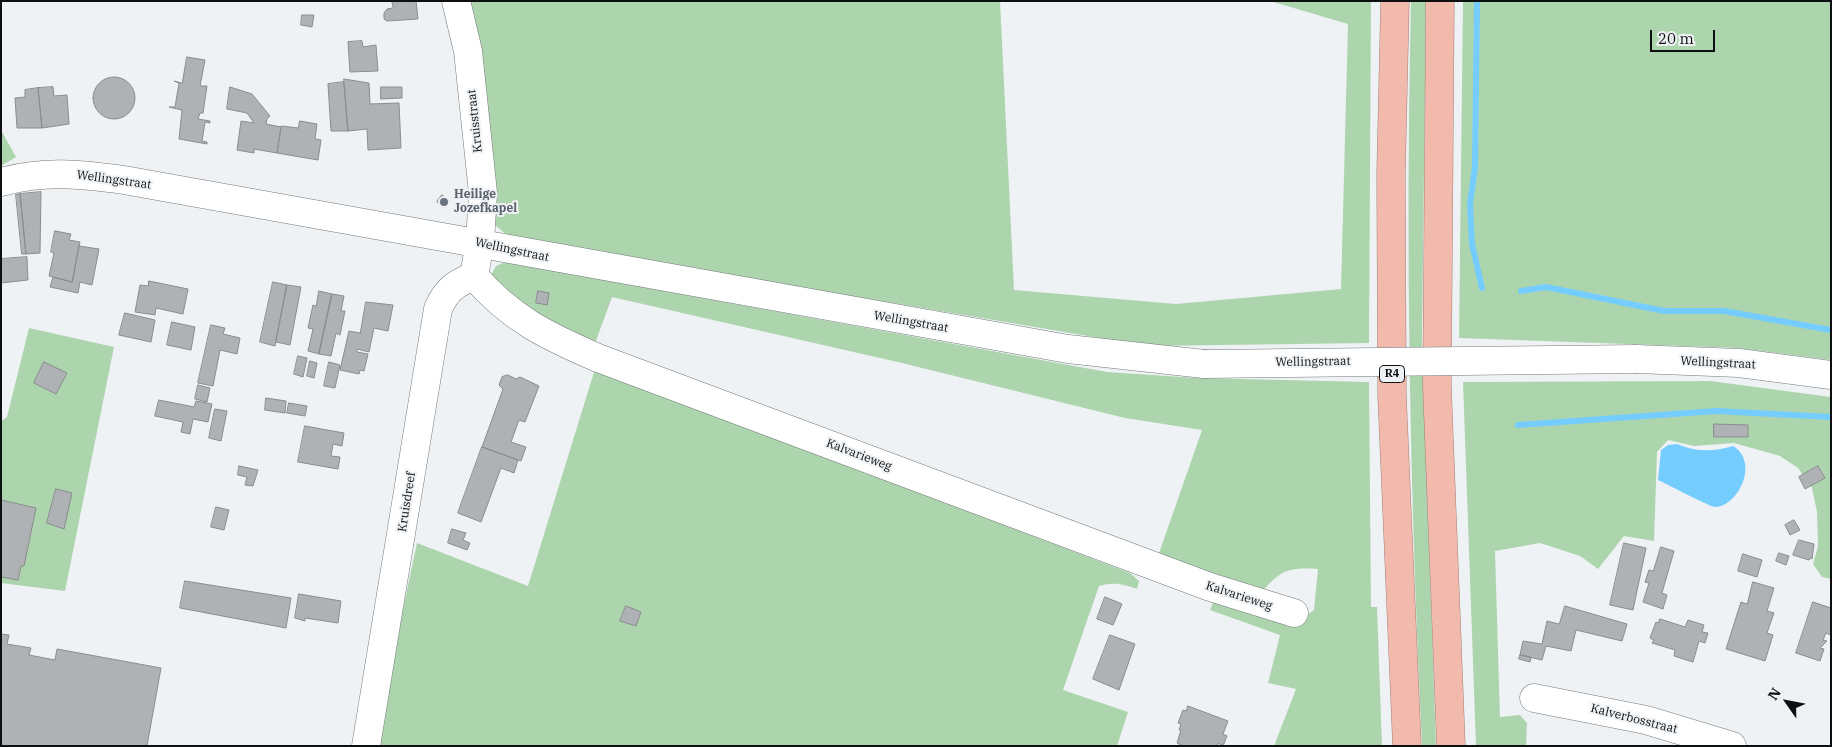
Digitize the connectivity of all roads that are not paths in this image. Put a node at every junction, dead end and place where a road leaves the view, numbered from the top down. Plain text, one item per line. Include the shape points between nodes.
1 (456, 1) edge
2 (1395, 1) edge
3 (1440, 1) edge
4 (1, 182) edge
5 (480, 242) junction
6 (474, 276) junction
7 (1831, 375) edge
8 (1294, 613) dead end
9 (1534, 698) dead end
10 (366, 746) edge
11 (1407, 746) edge
12 (1451, 746) edge
13 (1732, 746) edge

1 - 5 street, Kruisstraat via 468,51 483,193
2 - 11 highway, R4 via 1391,173 1392,396
3 - 12 highway via 1437,386
4 - 5 street, Wellingstraat via 30,174 85,174 435,237
5 - 6 street
5 - 7 street, Wellingstraat, bridge via 518,252 1068,349 1204,364 1636,359 1739,363
6 - 8 street, Kalvarieweg via 519,319 598,358 1210,587
6 - 10 street, Kruisdreef via 458,282 444,294 438,309
9 - 13 street, Kalverbosstraat via 1646,720

